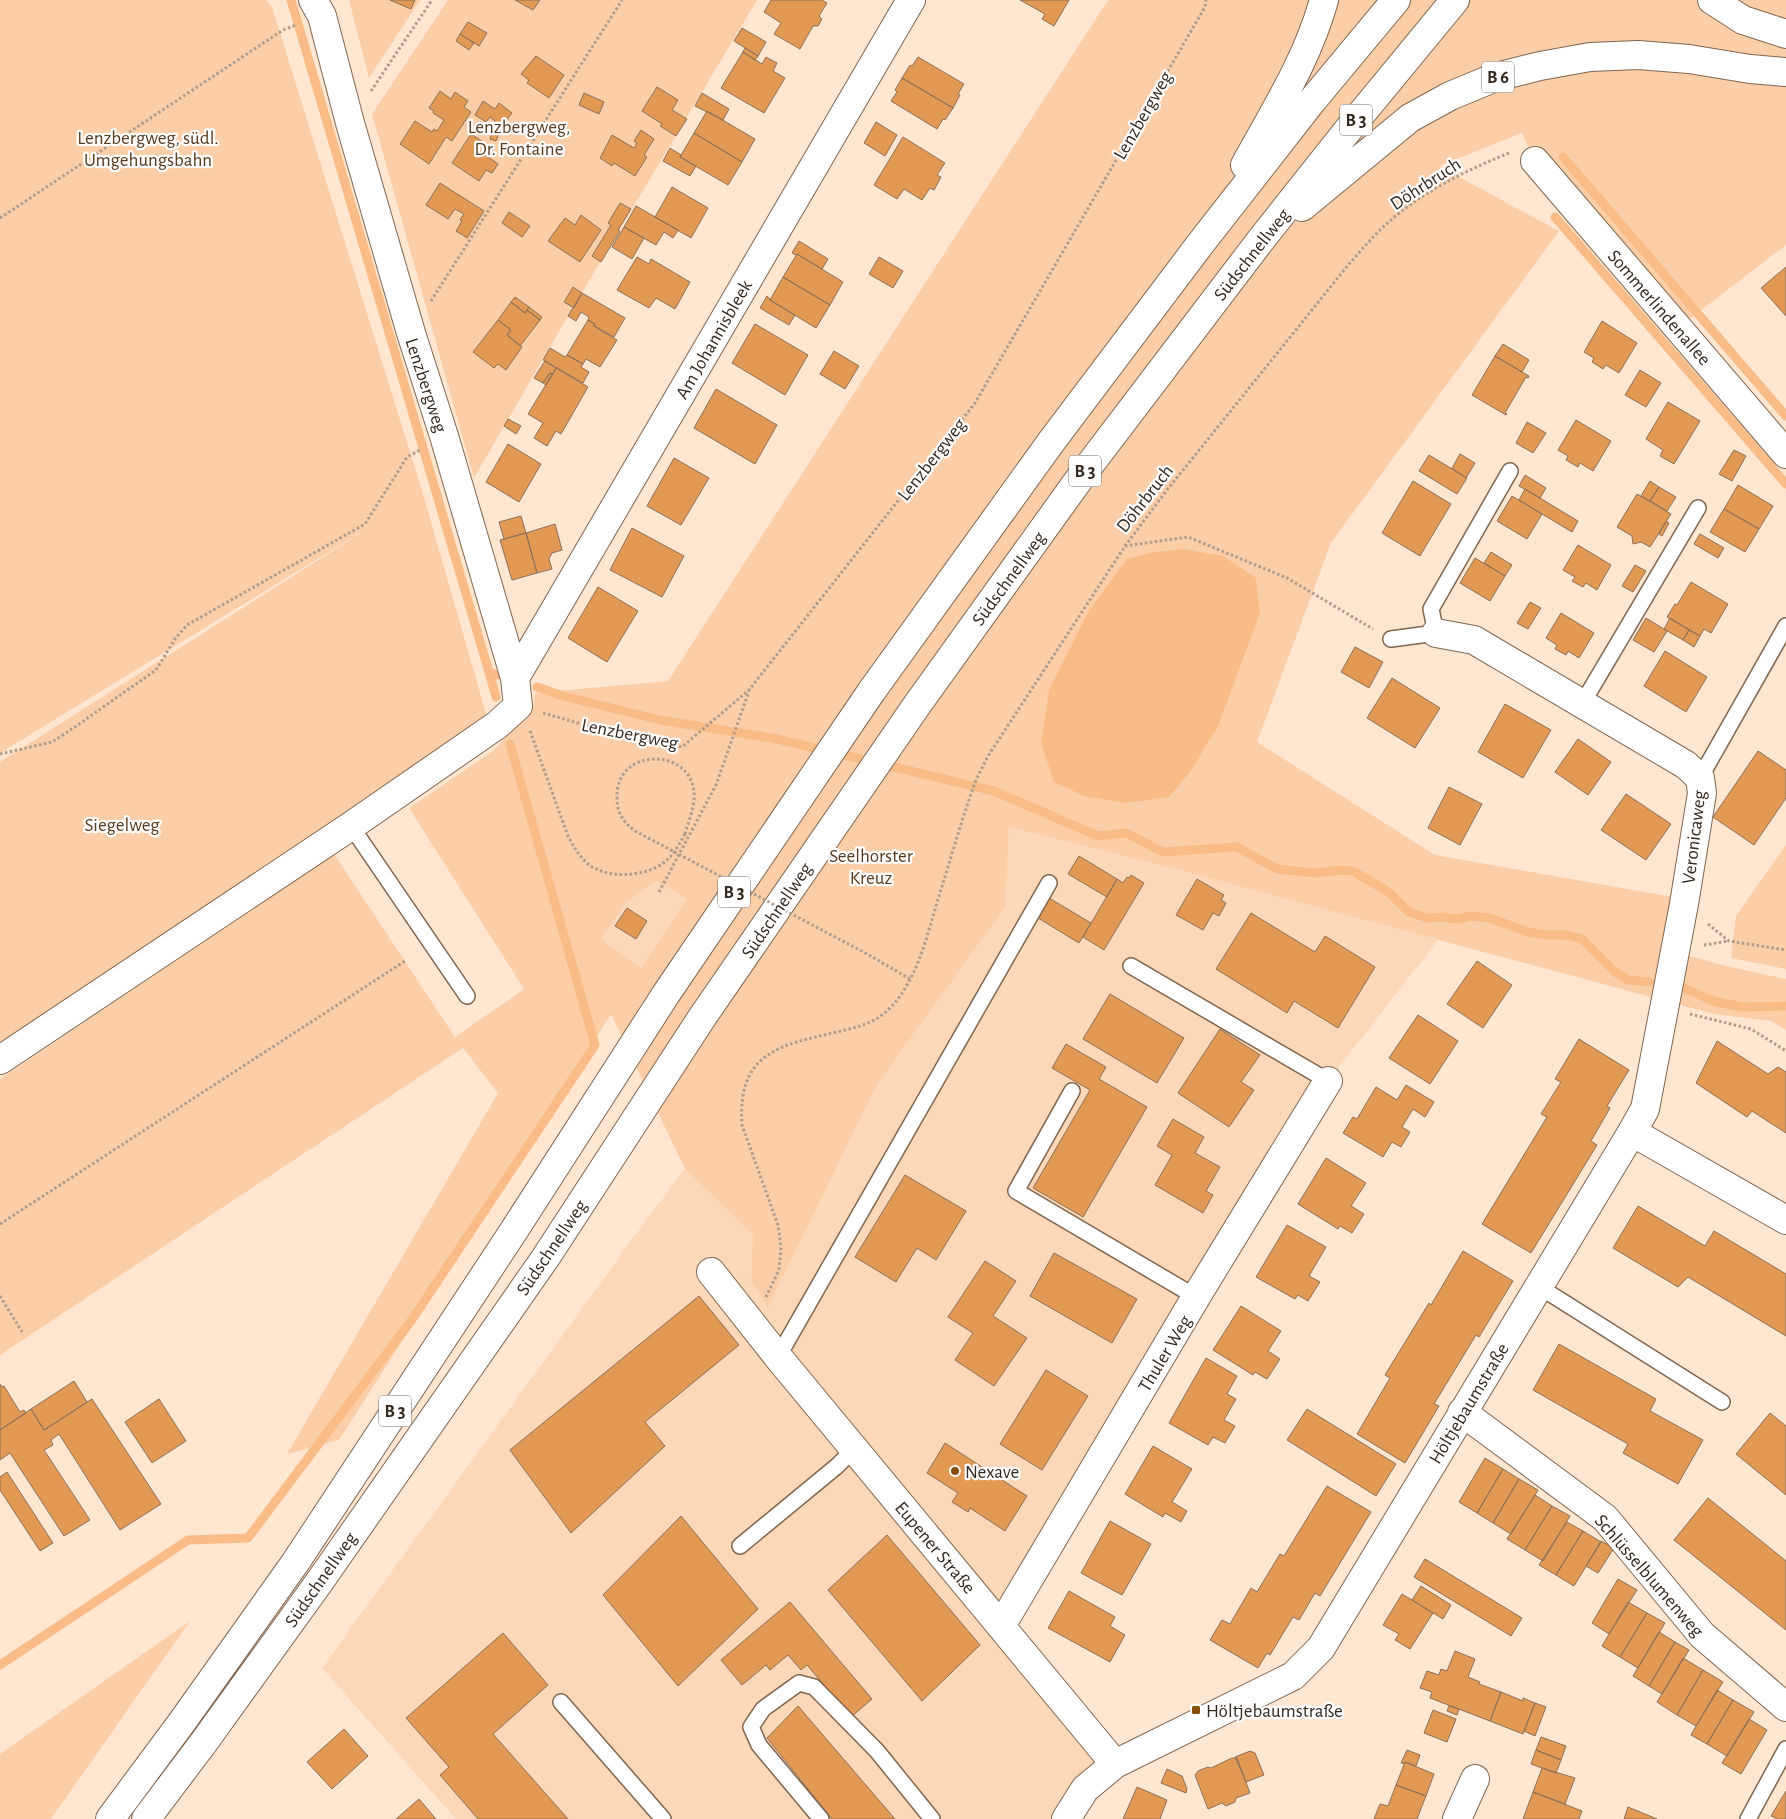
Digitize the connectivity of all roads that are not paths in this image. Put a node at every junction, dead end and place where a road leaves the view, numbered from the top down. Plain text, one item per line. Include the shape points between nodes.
1 (313, 0) edge
2 (911, 0) edge
3 (1324, 0) edge
4 (1396, 0) edge
5 (1456, 0) edge
6 (1712, 0) edge
7 (1786, 34) edge
8 (1786, 72) edge
9 (1535, 161) road end
10 (1260, 241) junction
11 (1201, 243) junction
12 (1786, 454) edge
13 (1510, 471) dead end
14 (1698, 508) dead end
15 (1786, 626) edge
16 (1436, 633) junction
17 (1391, 639) road end
18 (515, 678) junction
19 (1582, 704) junction
20 (1700, 778) junction
21 (351, 826) junction
22 (1049, 883) dead end
23 (1131, 966) dead end
24 (467, 996) dead end
25 (0, 1060) edge
26 (1328, 1080) joint
27 (1072, 1092) dead end
28 (1632, 1132) junction
29 (1786, 1220) edge
30 (711, 1272) dead end
31 (1538, 1286) junction
32 (1196, 1297) junction
33 (778, 1357) junction
34 (1722, 1402) dead end
35 (1462, 1412) junction
36 (854, 1450) junction
37 (740, 1546) dead end
38 (1002, 1626) junction
39 (561, 1702) dead end
40 (1786, 1707) edge
41 (1786, 1749) edge
42 (1115, 1764) junction
43 (1772, 1774) junction
44 (1475, 1780) dead end
45 (1786, 1781) edge
46 (110, 1819) edge
47 (146, 1819) edge
48 (663, 1819) edge
49 (821, 1819) edge
50 (932, 1819) edge
51 (1066, 1819) edge
52 (1458, 1819) edge
53 (1748, 1819) edge

1 - 18 main road, Lenzbergweg via 322,16 411,334
2 - 18 main road, Am Johannisbleek
3 - 11 main road, B 3 via 1302,63
4 - 11 main road, Südschnellweg
5 - 10 main road, Südschnellweg / B 3
6 - 7 main road via 1744,20
8 - 10 main road, B 6 via 1638,55 1590,57 1496,77 1450,96 1410,118
9 - 12 main road, Sommerlindenallee
10 - 47 main road, Südschnellweg / B 3 via 1085,471 917,705 701,1020 546,1257 325,1573
11 - 46 main road, Südschnellweg / B 3 via 1051,442 870,692 666,994 295,1563
13 - 16 lane via 1431,609
14 - 19 lane
15 - 20 lane
16 - 17 lane
16 - 19 main road, Veronicaweg via 1474,640
18 - 21 main road, Lenzbergweg via 518,706 497,725
19 - 20 main road, Veronicaweg via 1686,765
20 - 28 main road, Veronicaweg via 1702,793 1665,1007 1645,1109
21 - 24 lane
21 - 25 main road
22 - 33 lane
23 - 26 lane
26 - 32 main road, Thuler Weg
27 - 32 lane via 1016,1191
28 - 29 main road
28 - 31 main road, Höltjebaumstraße
30 - 33 main road, Eupener Straße
31 - 34 lane
31 - 35 main road, Höltjebaumstraße
32 - 38 main road, Thuler Weg
33 - 36 main road, Eupener Straße
35 - 40 main road, Schlüsselblumenweg via 1605,1518 1702,1635
35 - 42 main road, Höltjebaumstraße via 1321,1648 1293,1676
36 - 37 lane
36 - 38 main road, Eupener Straße
38 - 42 main road, Eupener Straße
39 - 48 lane
41 - 43 lane
42 - 51 main road via 1085,1789
43 - 45 lane
43 - 53 lane
44 - 52 main road
49 - 50 lane via 759,1744 751,1727 763,1709 799,1682 814,1687 877,1751

